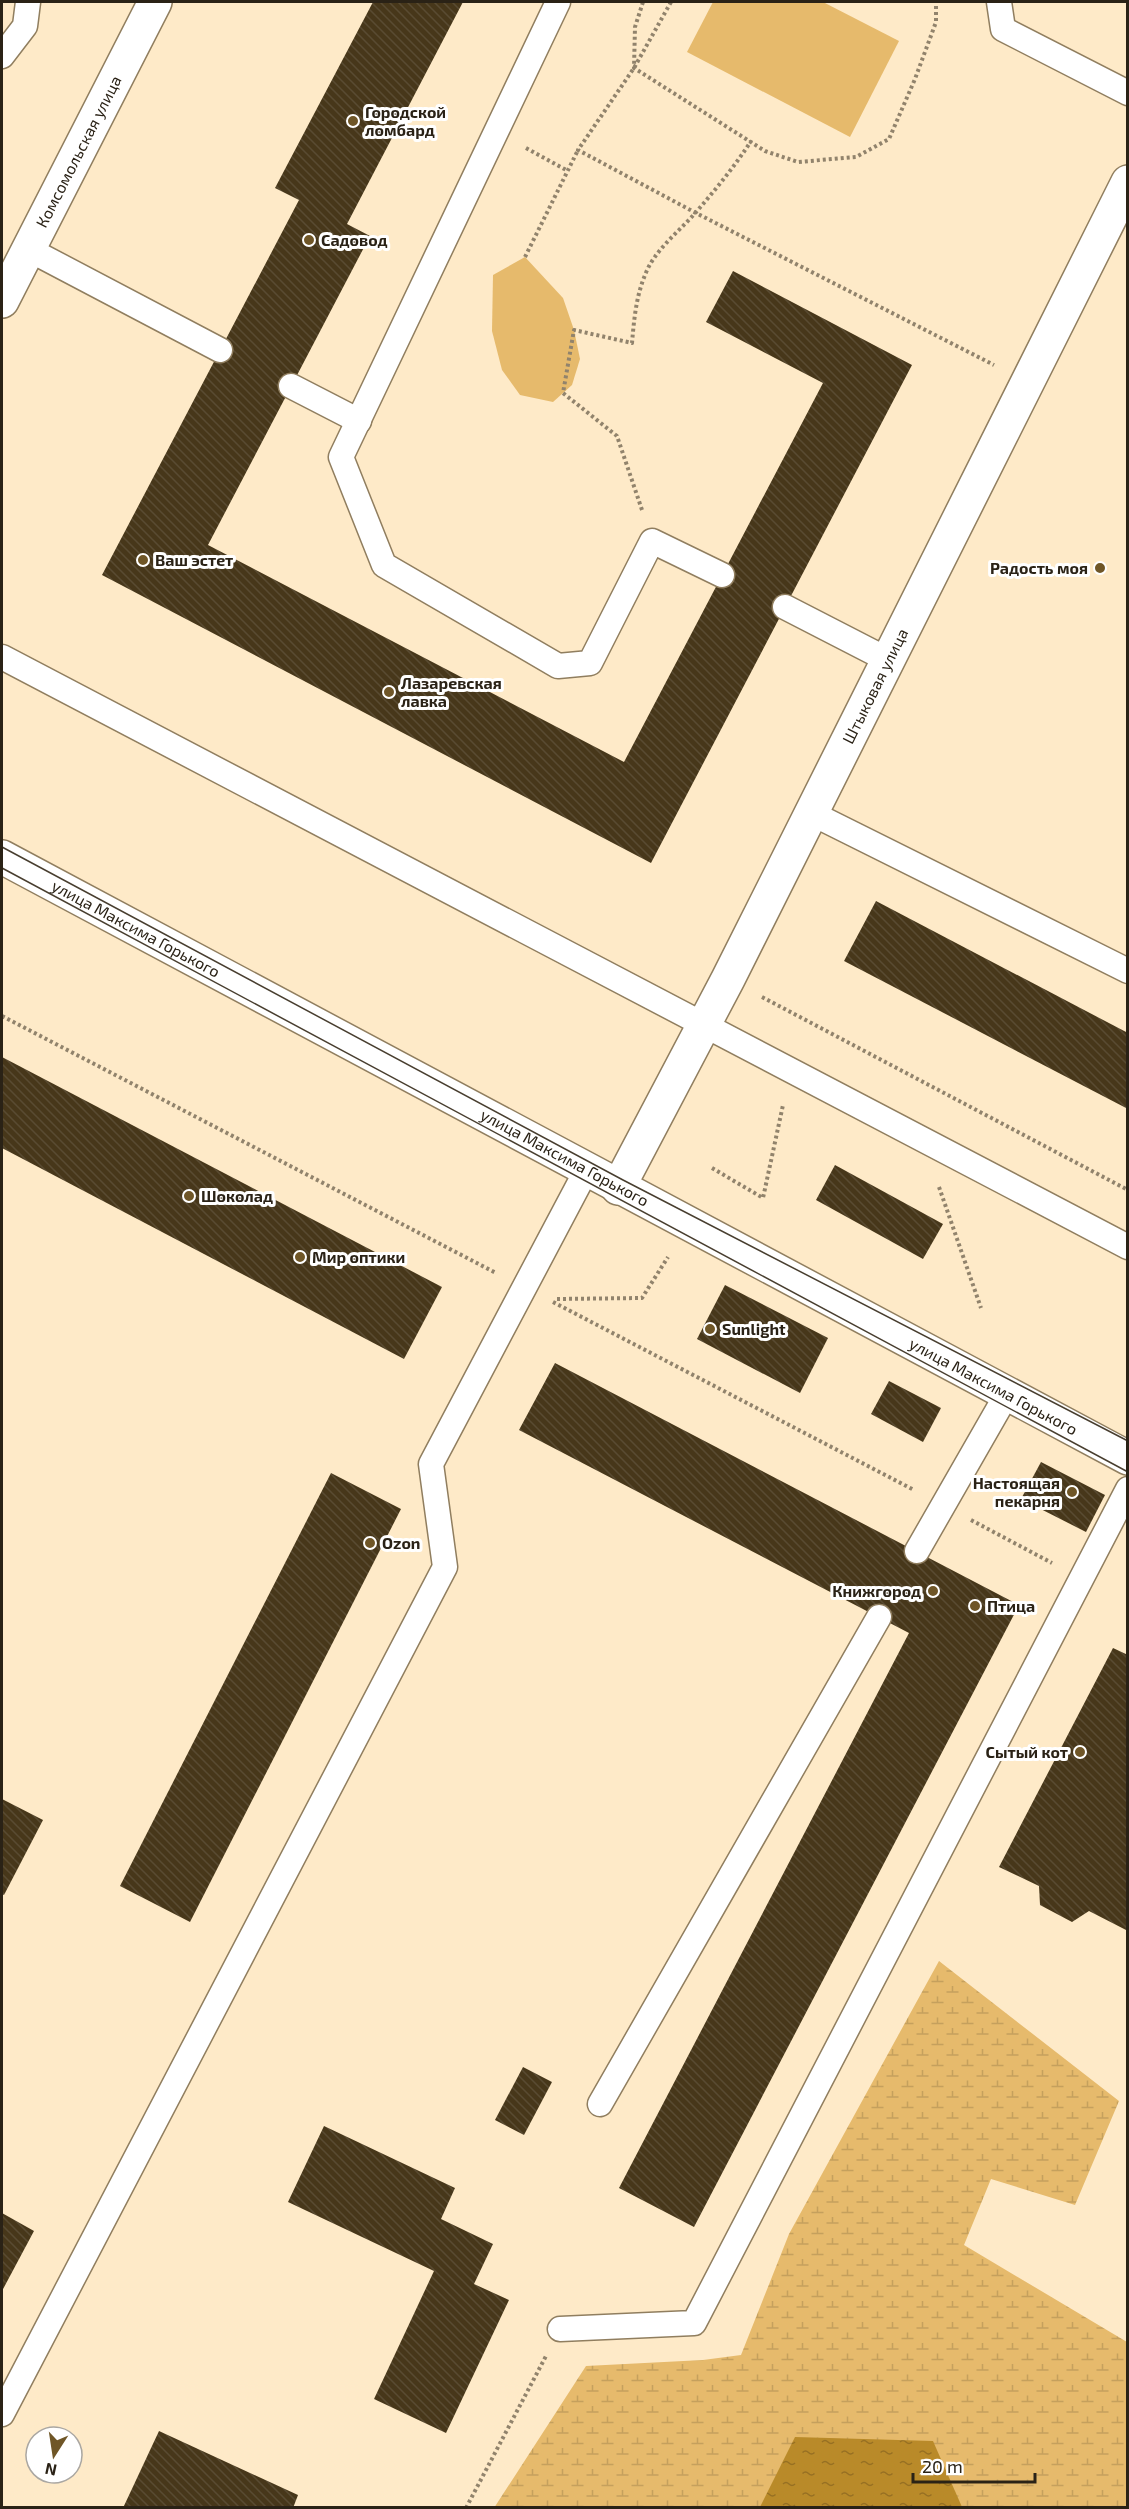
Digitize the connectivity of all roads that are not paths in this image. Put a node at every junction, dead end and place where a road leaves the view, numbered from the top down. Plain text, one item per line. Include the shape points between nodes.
1 (28, 2) edge
2 (155, 2) edge
3 (558, 2) edge
4 (999, 2) edge
5 (2, 56) edge
6 (1128, 93) edge
7 (1128, 182) edge
8 (28, 249) junction
9 (2, 301) edge
10 (220, 350) dead end
11 (291, 386) dead end
12 (359, 421) junction
13 (722, 575) dead end
14 (785, 608) dead end
15 (2, 657) edge
16 (888, 660) junction
17 (811, 813) junction
18 (2, 857) edge
19 (1128, 971) edge
20 (704, 1025) junction
21 (586, 1171) junction
22 (618, 1188) junction
23 (1128, 1247) edge
24 (1007, 1394) junction
25 (1128, 1458) edge
26 (1128, 1489) edge
27 (917, 1551) dead end
28 (879, 1617) dead end
29 (600, 2104) dead end
30 (560, 2329) road end
31 (2, 2414) edge

1 - 5 lane via 25,26
2 - 8 street, Комсомольская улица
3 - 12 lane
4 - 6 lane via 1003,29
7 - 16 street, Штыковая улица
8 - 9 street, Комсомольская улица
8 - 10 lane
11 - 12 lane
12 - 13 lane via 341,457 384,565 558,666 590,663 652,541
14 - 16 lane
15 - 20 lane
16 - 17 street, Штыковая улица
17 - 19 lane
17 - 20 street, Штыковая улица
18 - 21 street, улица Максима Горького
20 - 22 street, Штыковая улица
20 - 23 lane
21 - 22 street, улица Максима Горького
21 - 31 lane via 431,1464 445,1567
22 - 24 street, улица Максима Горького
24 - 25 street, улица Максима Горького
24 - 27 lane
26 - 30 lane via 694,2323
28 - 29 lane

